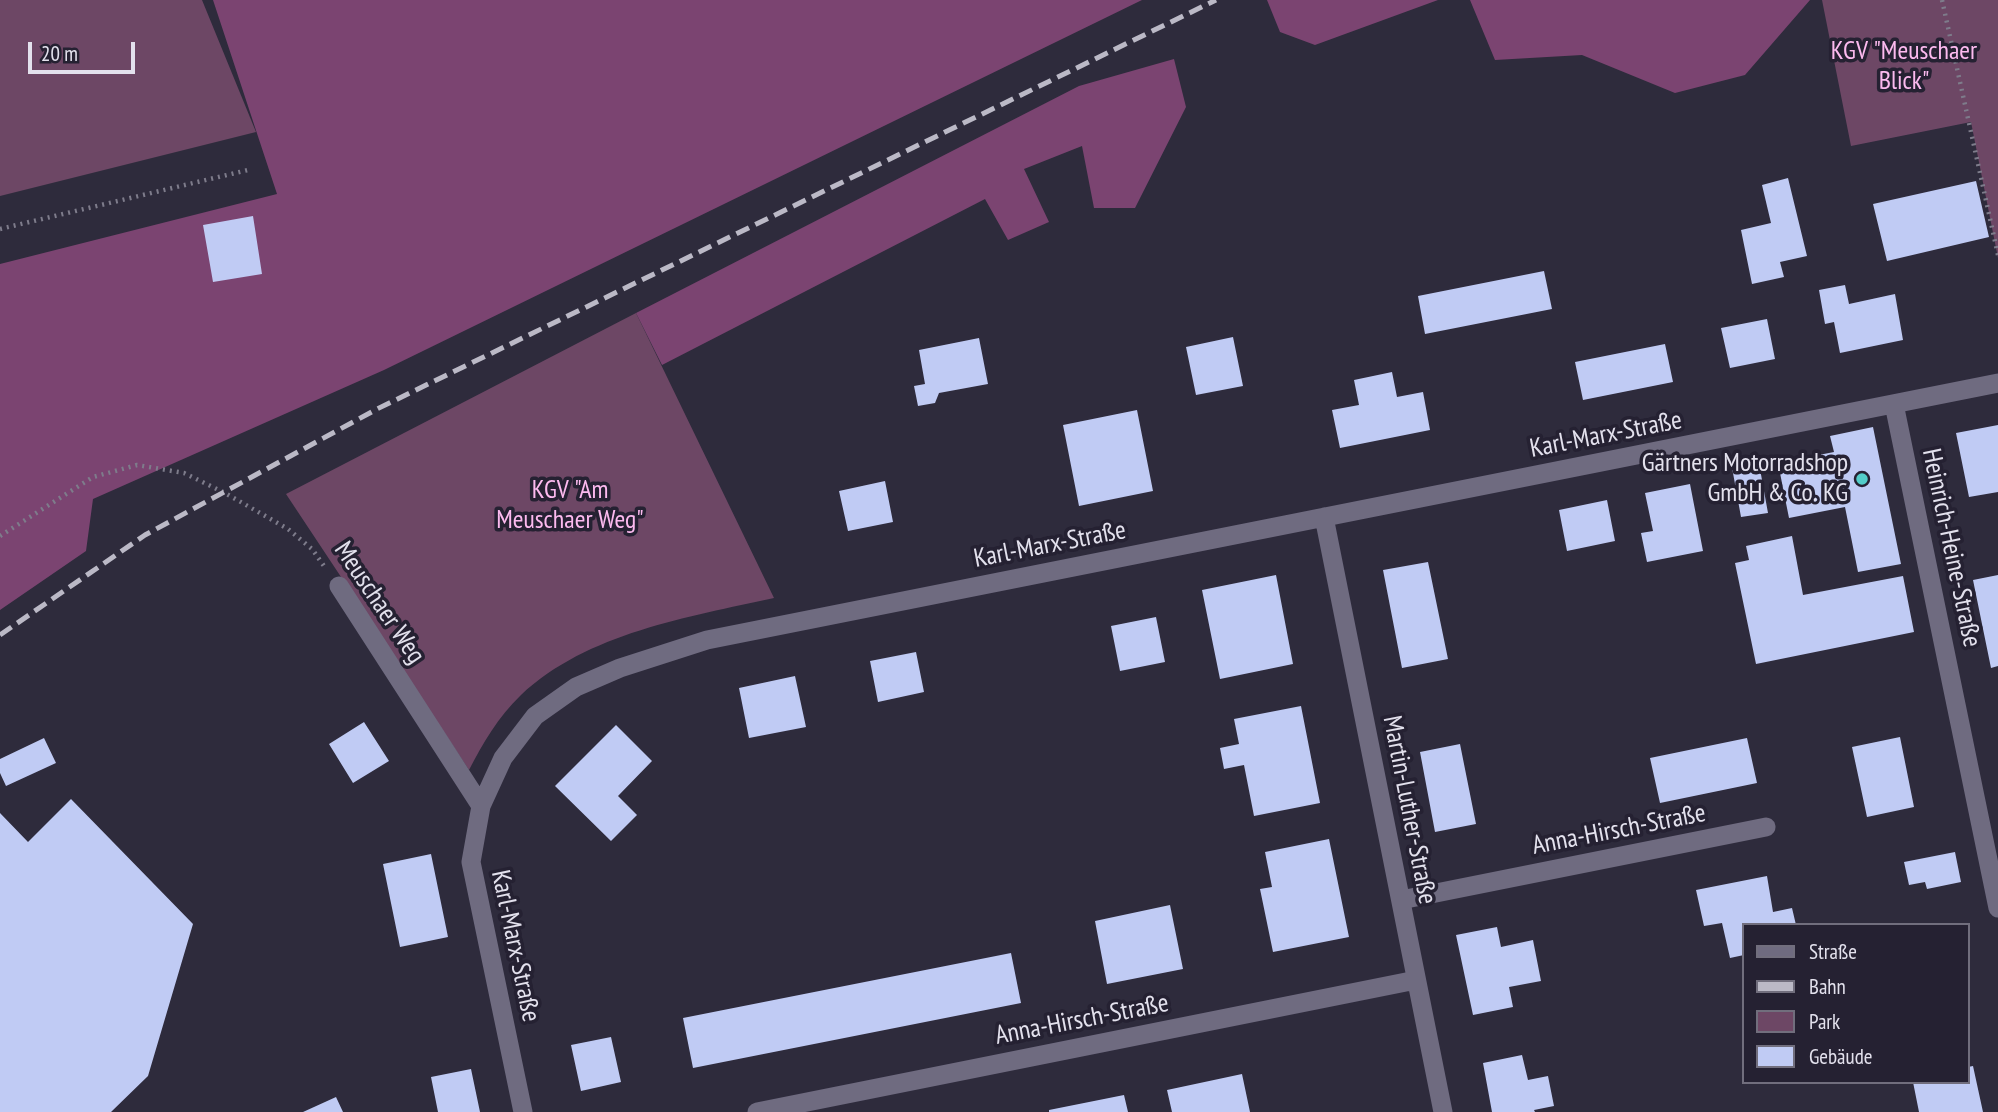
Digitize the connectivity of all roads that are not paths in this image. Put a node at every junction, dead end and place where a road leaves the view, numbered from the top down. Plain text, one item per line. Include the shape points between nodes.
1 (1998, 383) edge
2 (1894, 404) junction
3 (1324, 517) junction
4 (339, 586) road end
5 (481, 806) junction
6 (1766, 827) dead end
7 (1401, 900) junction
8 (1998, 908) edge
9 (1416, 980) junction
10 (523, 1112) edge
11 (757, 1112) edge
12 (1443, 1112) edge

1 - 2 street, Karl-Marx-Straße
2 - 3 street, Karl-Marx-Straße
2 - 8 street, Heinrich-Heine-Straße
3 - 5 street, Karl-Marx-Straße via 707,640 620,668 576,687 535,716 503,758
3 - 7 street, Martin-Luther-Straße
4 - 5 street, Meuschaer Weg
5 - 10 street, Karl-Marx-Straße via 471,862
6 - 7 street, Anna-Hirsch-Straße
7 - 9 street, Martin-Luther-Straße
9 - 11 street, Anna-Hirsch-Straße
9 - 12 street, Martin-Luther-Straße

